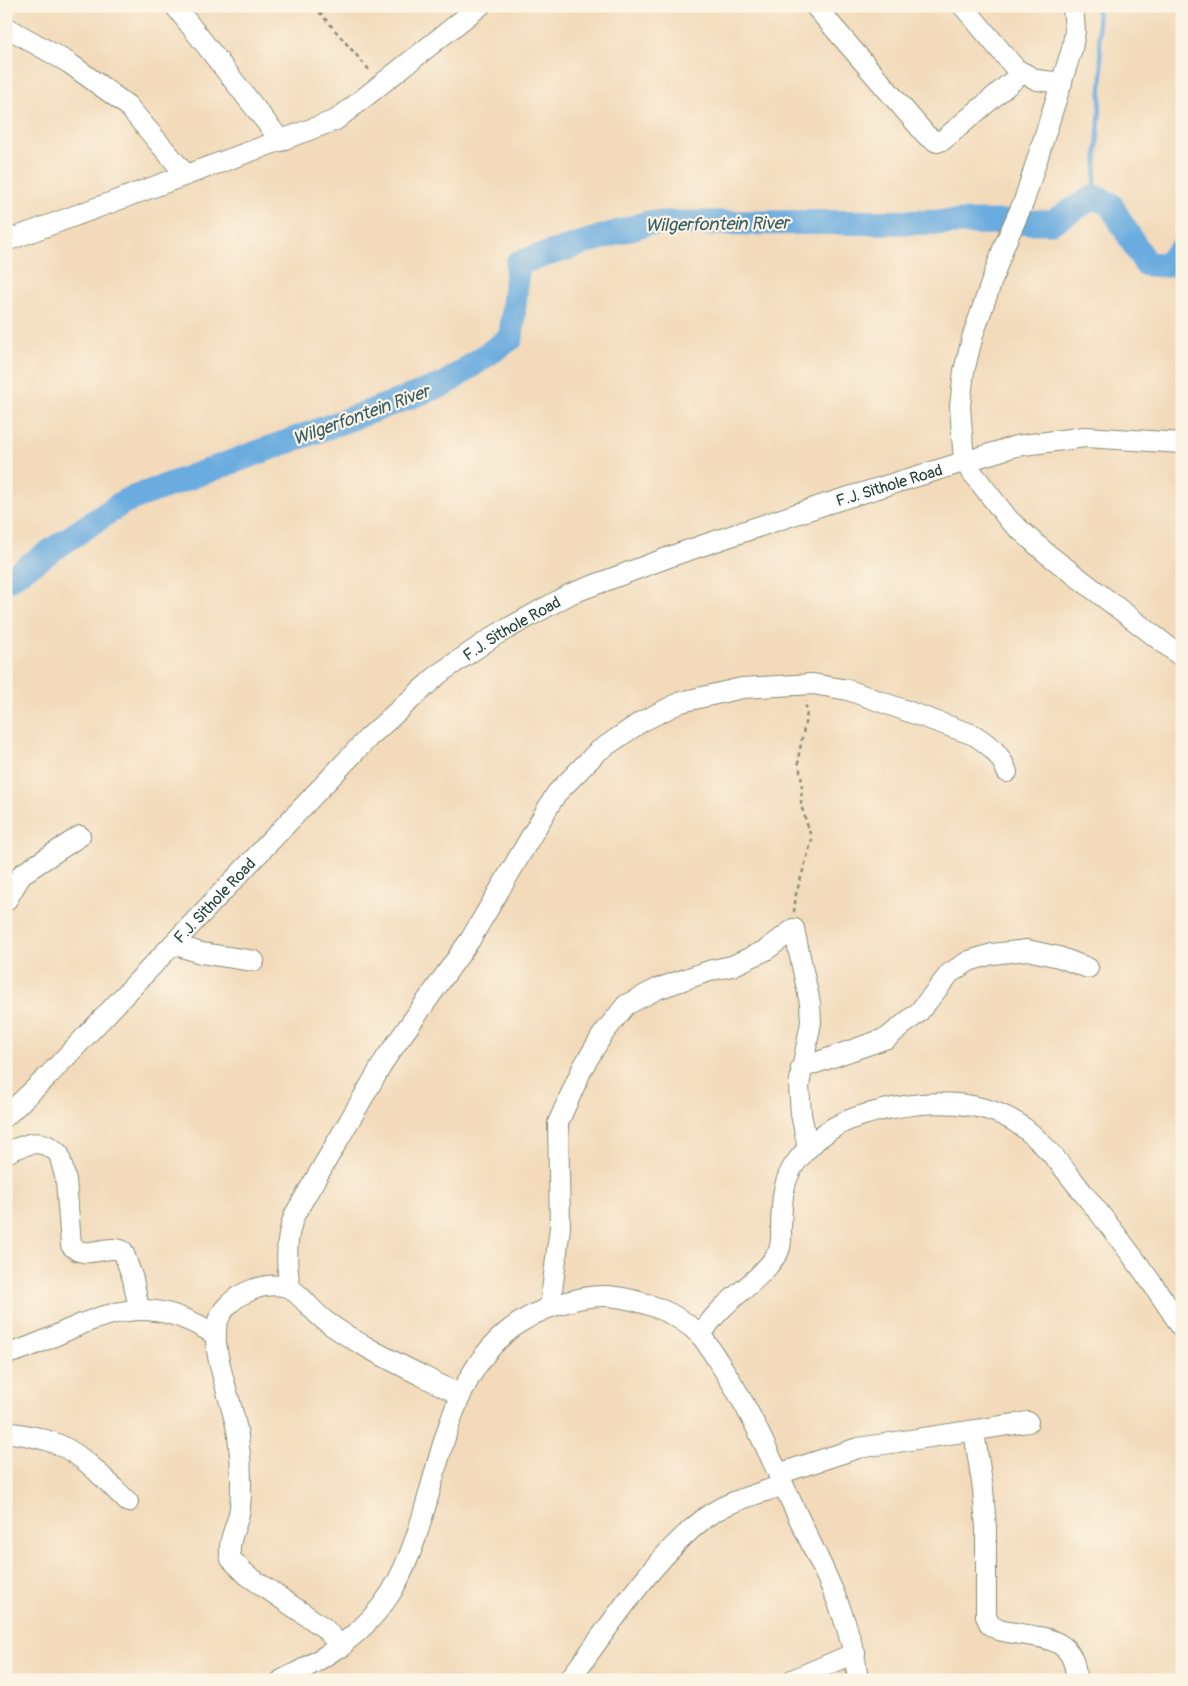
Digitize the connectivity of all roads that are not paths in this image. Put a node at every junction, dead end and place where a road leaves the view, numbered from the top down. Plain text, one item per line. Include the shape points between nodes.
1 (175, 6) edge
2 (480, 6) edge
3 (815, 6) edge
4 (963, 6) edge
5 (1073, 6) edge
6 (6, 27) edge
7 (1022, 73) junction
8 (1062, 83) junction
9 (280, 141) junction
10 (186, 175) junction
11 (6, 241) edge
12 (1182, 442) edge
13 (964, 462) junction
14 (1182, 657) edge
15 (1007, 772) dead end
16 (80, 836) dead end
17 (6, 901) edge
18 (173, 944) junction
19 (254, 961) dead end
20 (1088, 968) dead end
21 (801, 1068) junction
22 (6, 1116) edge
23 (808, 1148) junction
24 (6, 1153) edge
25 (290, 1288) junction
26 (550, 1307) junction
27 (140, 1309) junction
28 (1182, 1328) edge
29 (216, 1335) junction
30 (701, 1336) junction
31 (6, 1354) edge
32 (460, 1395) junction
33 (1028, 1422) dead end
34 (6, 1432) edge
35 (974, 1432) junction
36 (781, 1479) junction
37 (128, 1502) dead end
38 (342, 1647) junction
39 (854, 1653) junction
40 (289, 1678) edge
41 (569, 1680) edge
42 (792, 1680) edge
43 (858, 1680) edge
44 (1076, 1680) edge

1 - 9 street
2 - 9 street via 336,120
3 - 7 street via 927,136 937,142
4 - 7 street via 1008,62
5 - 8 street via 1075,31
6 - 10 street via 69,63 127,105
7 - 8 street via 1036,80
8 - 13 street via 1024,201 1004,246 973,335 960,406
9 - 10 street
10 - 11 street
12 - 13 street, F.J. Sithole Road via 1085,437 1016,446
13 - 14 street via 1009,520 1046,553
13 - 18 street, F.J. Sithole Road via 826,504 570,594 496,635 440,673 368,738
15 - 25 street via 1002,759 988,744 974,736 848,690 812,684 742,688 680,702 641,722 597,752 556,794 470,940 386,1058 295,1214 289,1227
16 - 17 street via 22,874
18 - 19 street via 201,953
18 - 22 street, F.J. Sithole Road
20 - 21 street via 1027,950 992,954 969,961 950,973 919,1012 887,1038
21 - 23 street via 798,1085
21 - 26 street via 811,1022 794,928 766,950 732,966 657,989 626,1005 583,1067 558,1123 560,1227
23 - 28 street via 842,1121 916,1103 944,1102 994,1112 1009,1119 1035,1136 1058,1161 1138,1264
23 - 30 street via 790,1171 784,1185 780,1250 769,1268 710,1320
24 - 27 street via 40,1142 59,1154 66,1180 71,1245 85,1253 116,1248 123,1251
25 - 29 street via 262,1286 234,1300 220,1316
25 - 32 street via 328,1323
26 - 30 street via 600,1296 624,1298 678,1318
26 - 32 street via 514,1327 490,1349 474,1367
27 - 29 street via 179,1316
27 - 31 street via 129,1309 80,1325 42,1344
29 - 38 street via 239,1446 240,1510 230,1541 231,1559 247,1575 323,1627
30 - 36 street via 739,1392
32 - 38 street via 449,1422 415,1542 391,1592
33 - 35 street
34 - 37 street via 53,1442 68,1450
35 - 36 street via 858,1448
35 - 44 street via 984,1489 986,1616 990,1625 999,1630 1061,1643 1072,1656
36 - 39 street via 836,1597
36 - 41 street via 707,1516 620,1608
38 - 40 street
39 - 42 street
39 - 43 street

